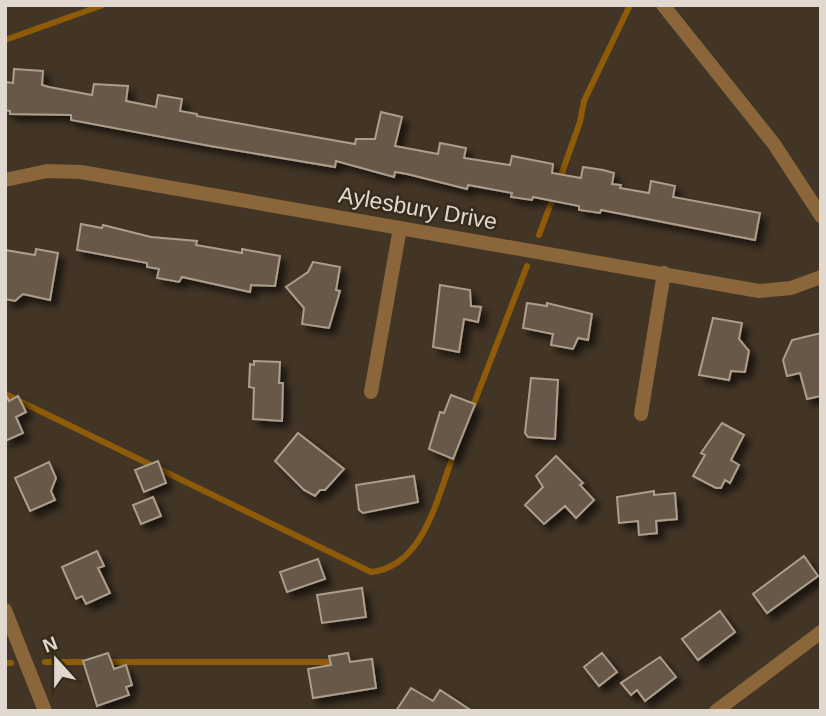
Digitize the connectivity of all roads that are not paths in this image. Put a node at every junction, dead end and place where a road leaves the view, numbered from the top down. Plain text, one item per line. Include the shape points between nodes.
1 (663, 5) edge
2 (5, 180) edge
3 (821, 216) edge
4 (400, 228) junction
5 (664, 273) junction
6 (821, 277) edge
7 (371, 392) dead end
8 (641, 414) dead end
9 (5, 610) edge
10 (821, 632) edge
11 (45, 711) edge
12 (716, 711) edge

1 - 3 street via 774,144
2 - 4 street, Aylesbury Drive via 47,171 81,172
4 - 5 street, Aylesbury Drive
4 - 7 street
5 - 6 street, Aylesbury Drive via 759,290 791,288
5 - 8 street
9 - 11 street
10 - 12 street

